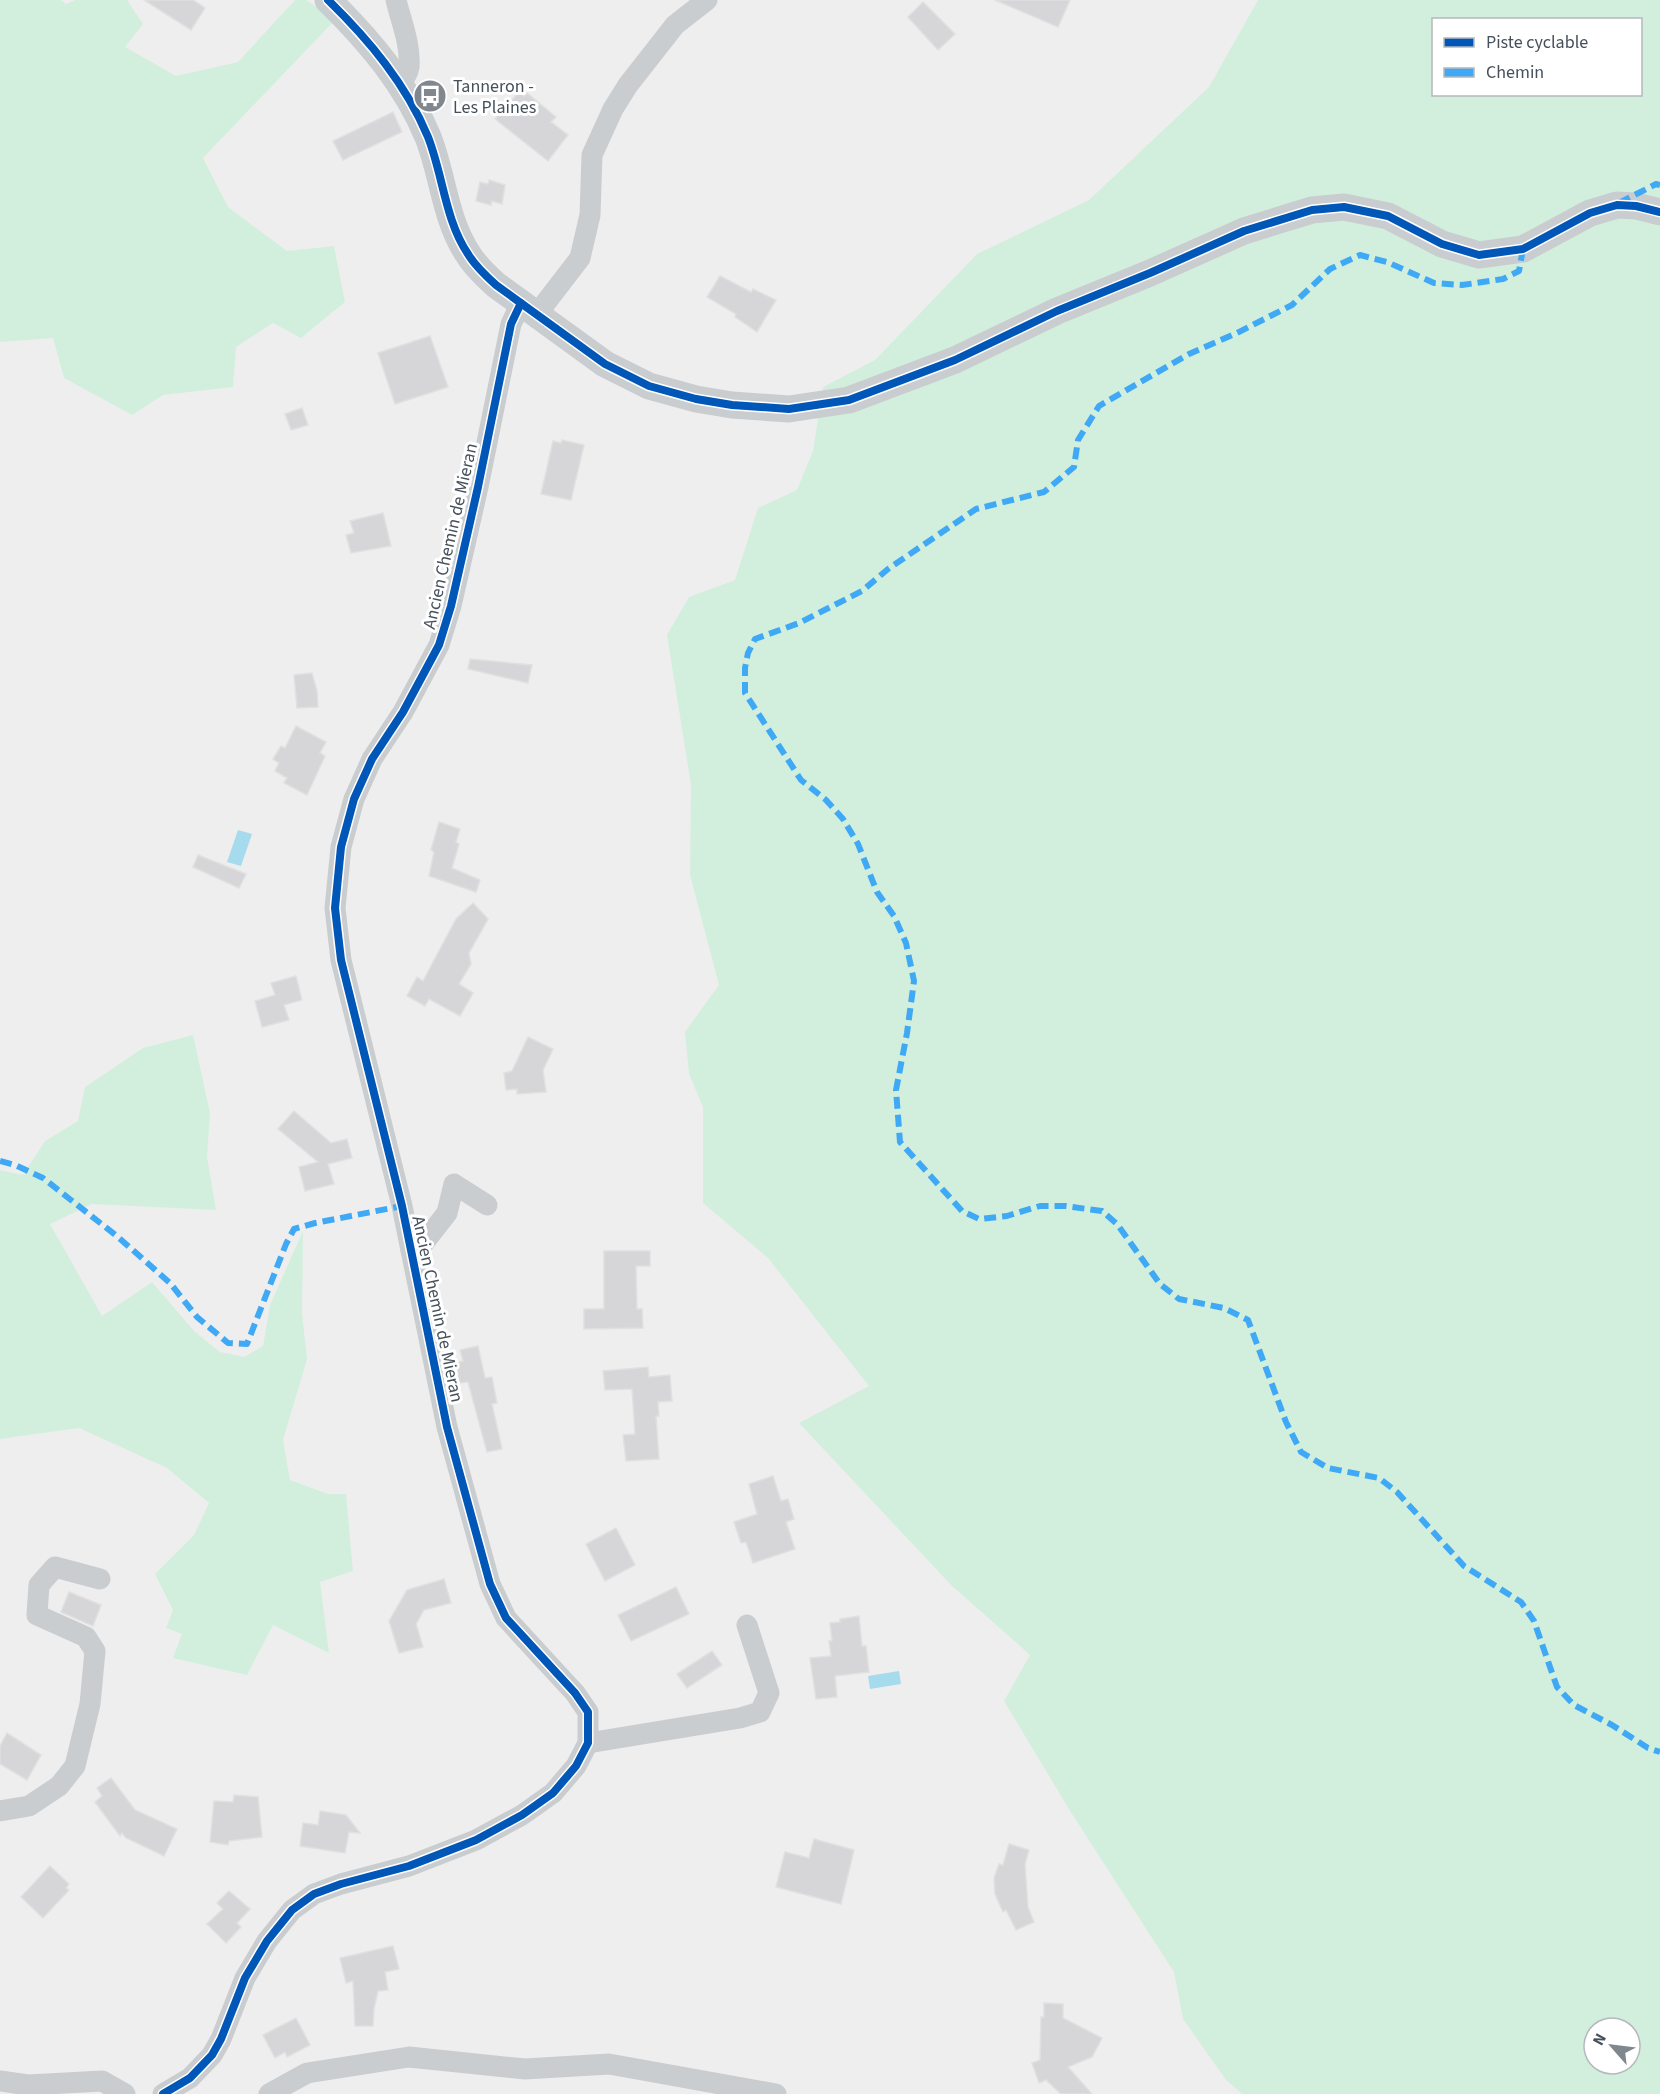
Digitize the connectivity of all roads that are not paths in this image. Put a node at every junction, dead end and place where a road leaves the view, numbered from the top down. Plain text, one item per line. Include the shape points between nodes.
1 (328, 0) edge
2 (396, 0) edge
3 (707, 0) edge
4 (400, 83) junction
5 (1660, 212) edge
6 (529, 309) junction
7 (487, 1205) dead end
8 (411, 1251) junction
9 (100, 1580) dead end
10 (747, 1625) dead end
11 (588, 1743) junction
12 (0, 1811) edge
13 (0, 2081) edge
14 (125, 2094) edge
15 (164, 2094) edge
16 (270, 2094) edge
17 (776, 2094) edge

1 - 4 street via 354,25
2 - 4 street via 409,68
3 - 6 street, Ancien Chemin de Mieran via 675,25 628,84 592,155 590,215 580,258
4 - 6 street via 428,138 455,229 468,254 496,285
5 - 6 street via 1617,205 1590,213 1523,249 1479,255 1442,244 1388,216 1344,207 1312,210 1244,231 1057,311 955,360 849,400 789,409 732,405 649,386 605,364
6 - 8 street, Ancien Chemin de Mieran via 511,324 478,487 439,645 372,759 354,799 341,847 335,908 341,960
7 - 8 street via 454,1184 447,1213 422,1245
8 - 11 street, Ancien Chemin de Mieran via 447,1427 490,1584 506,1618 588,1712
9 - 12 street via 55,1567 39,1585 37,1615 86,1637 95,1651 90,1704 75,1766 59,1786 29,1806
10 - 11 street via 769,1693 760,1712
11 - 15 street, Ancien Chemin de Mieran via 576,1766 553,1793 522,1815 476,1840 409,1866 314,1894 292,1911 267,1941 245,1978 212,2055 190,2078
13 - 14 street via 28,2085 102,2081
16 - 17 street via 307,2073 409,2057 525,2069 609,2064

